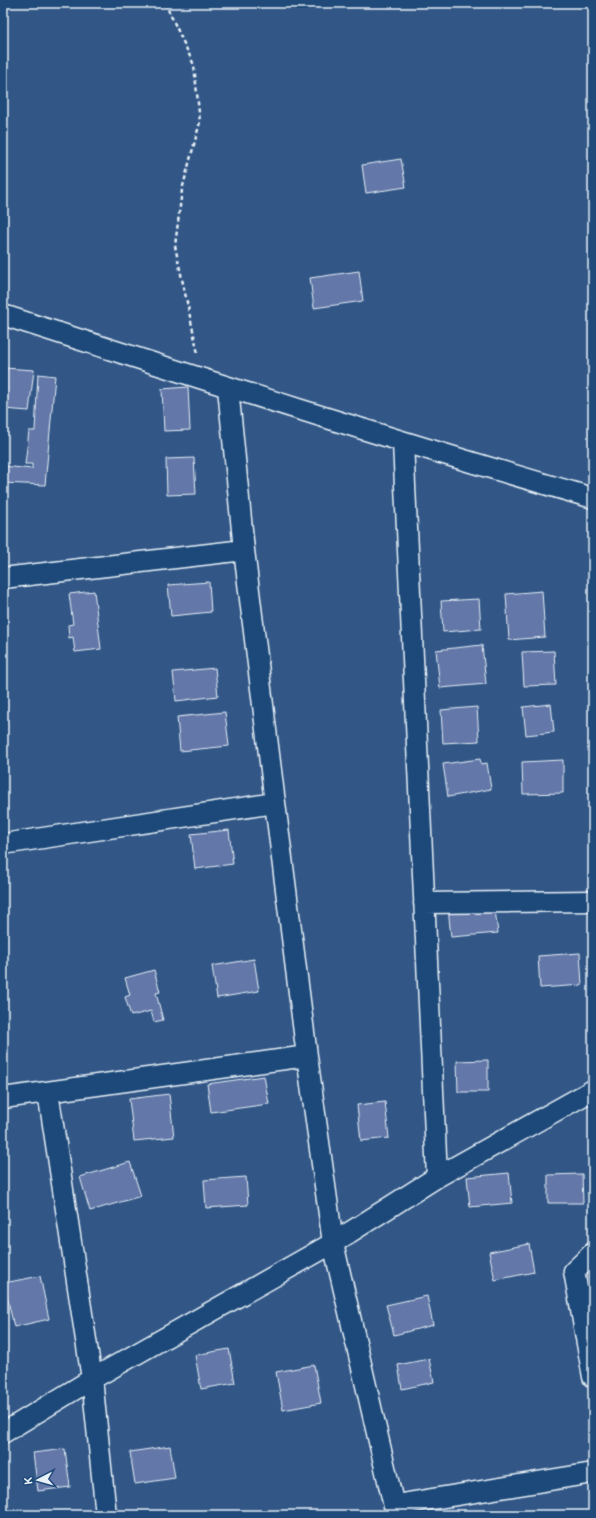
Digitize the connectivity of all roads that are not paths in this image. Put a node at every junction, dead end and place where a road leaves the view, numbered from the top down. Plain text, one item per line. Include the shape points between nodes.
1 (3, 315) edge
2 (228, 388) junction
3 (403, 442) junction
4 (593, 498) edge
5 (244, 550) junction
6 (3, 578) edge
7 (275, 803) junction
8 (3, 844) edge
9 (593, 901) edge
10 (424, 903) junction
11 (307, 1056) junction
12 (593, 1090) edge
13 (48, 1092) junction
14 (3, 1098) edge
15 (437, 1177) junction
16 (333, 1242) junction
17 (593, 1253) edge
18 (593, 1377) edge
19 (92, 1379) junction
20 (3, 1433) edge
21 (593, 1473) edge
22 (396, 1510) edge
23 (106, 1515) edge

1 - 2 street
2 - 3 street
2 - 5 street
3 - 4 street
3 - 10 street
5 - 6 street
5 - 7 street
7 - 8 street
7 - 11 street
9 - 10 street
10 - 15 street
11 - 13 street
11 - 16 street
12 - 15 street
13 - 14 street
13 - 19 street
15 - 16 street
16 - 19 street
16 - 22 street
17 - 18 street via 574,1271
19 - 20 street
19 - 23 street
21 - 22 street

